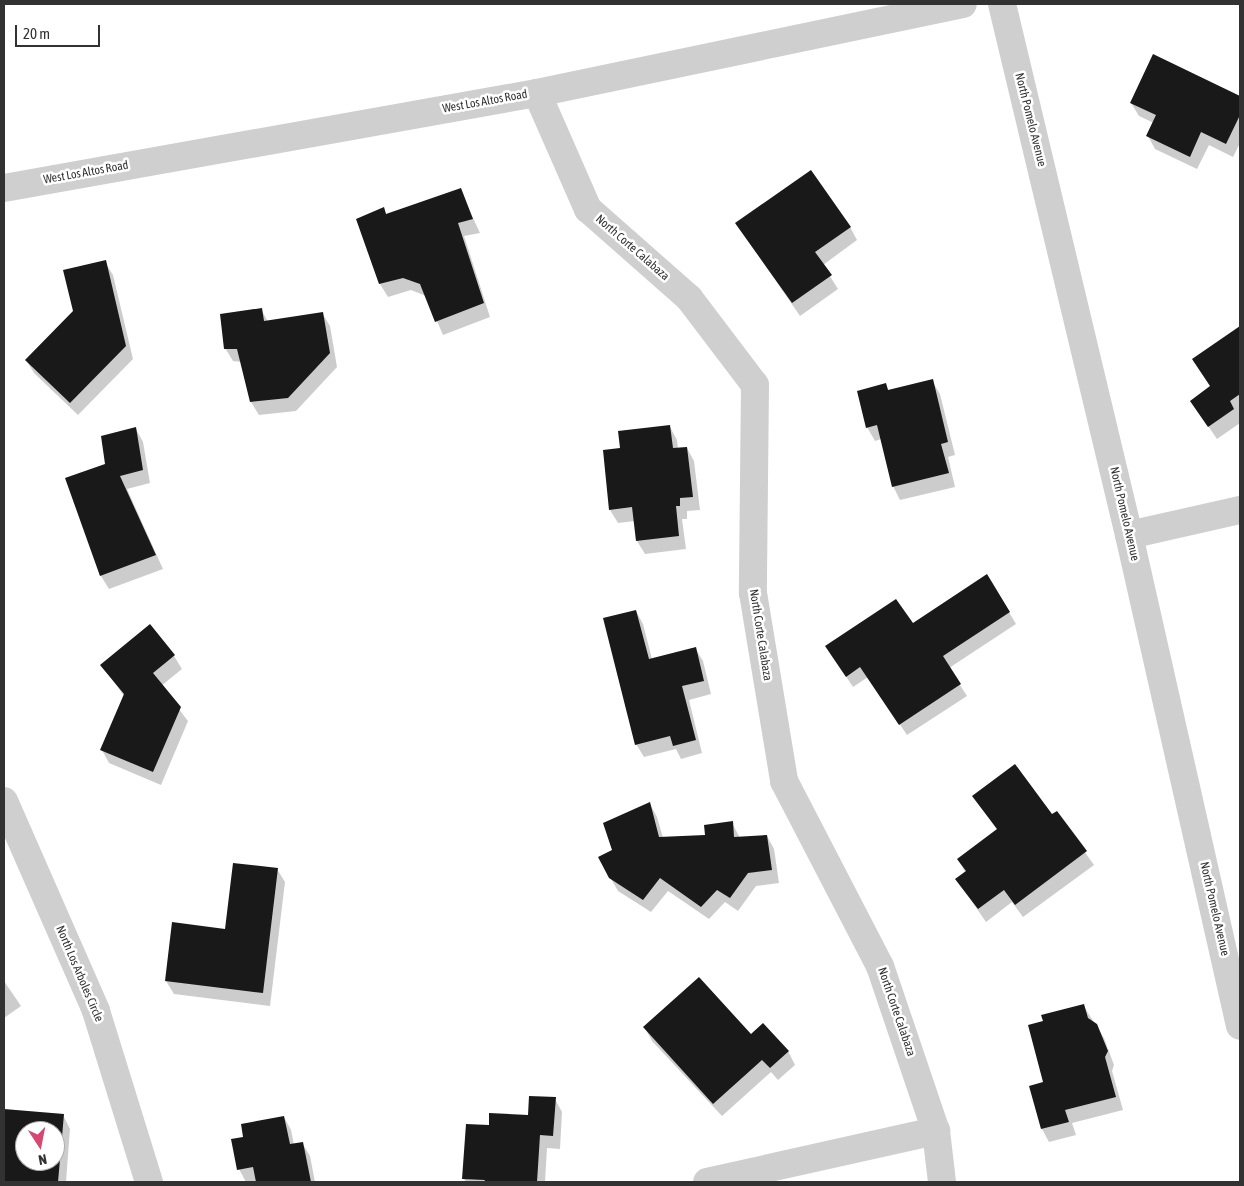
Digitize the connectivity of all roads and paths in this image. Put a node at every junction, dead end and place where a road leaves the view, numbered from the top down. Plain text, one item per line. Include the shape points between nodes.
1 (964, 4) edge
2 (1002, 4) edge
3 (537, 93) junction
4 (4, 188) edge
5 (1240, 510) edge
6 (1129, 535) junction
7 (4, 801) edge
8 (1240, 1026) edge
9 (936, 1131) junction
10 (149, 1182) edge
11 (707, 1182) edge
12 (942, 1182) edge

1 - 3 street, West Los Altos Road
2 - 6 street, North Pomelo Avenue
3 - 4 street, West Los Altos Road
3 - 9 street, North Corte Calabaza via 588,209 689,298 755,386 752,593 784,781 880,966
5 - 6 street
6 - 8 street, North Pomelo Avenue
7 - 10 street, North Los Arboles Circle via 96,1011
9 - 11 street
9 - 12 street, North Corte Calabaza

